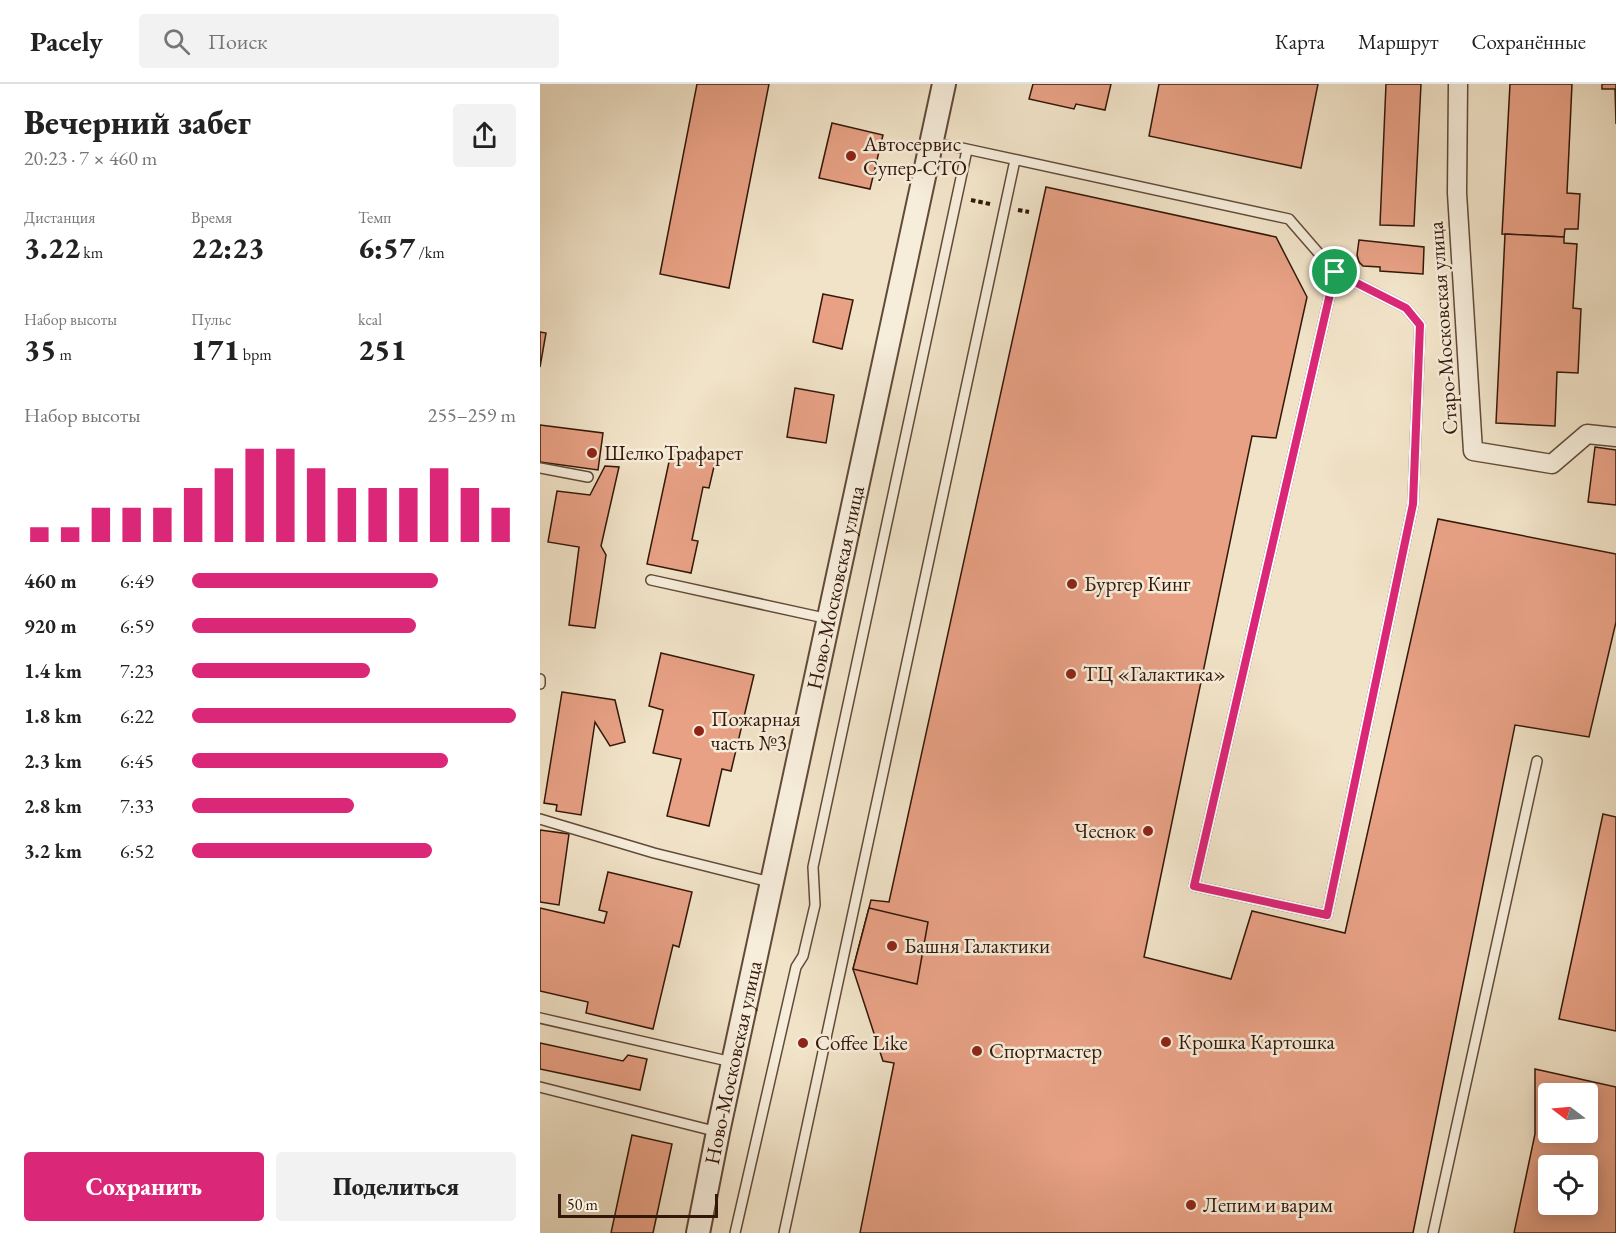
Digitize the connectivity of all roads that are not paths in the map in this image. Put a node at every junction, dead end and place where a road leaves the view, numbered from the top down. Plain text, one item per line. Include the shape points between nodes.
1 (944, 84) edge
2 (1458, 84) edge
3 (931, 143) junction
4 (967, 150) junction
5 (1015, 160) junction
6 (1335, 272) junction
7 (1616, 437) edge
8 (540, 468) edge
9 (588, 477) dead end
10 (651, 580) dead end
11 (829, 620) junction
12 (540, 679) edge
13 (540, 684) edge
14 (1537, 761) dead end
15 (540, 819) edge
16 (773, 882) junction
17 (540, 1018) edge
18 (734, 1063) junction
19 (540, 1088) edge
20 (718, 1132) junction
21 (698, 1233) edge
22 (735, 1233) edge
23 (784, 1233) edge
24 (1433, 1233) edge

1 - 3 street, Ново-Московская улица
2 - 7 street, Старо-Московская улица via 1457,193 1473,451 1552,464 1587,434
3 - 4 lane
3 - 11 street, Ново-Московская улица
4 - 5 lane
4 - 22 lane via 813,867 815,905 803,956 796,967
5 - 6 lane via 1290,219
5 - 23 lane
6 - 6 lane via 1194,886 1327,915 1413,504 1420,325 1406,308
8 - 9 lane
10 - 11 lane
11 - 16 street, Ново-Московская улица
12 - 13 lane
14 - 24 lane
15 - 16 lane via 654,853
16 - 18 street, Ново-Московская улица
17 - 18 lane
18 - 20 street, Ново-Московская улица
19 - 20 lane
20 - 21 street, Ново-Московская улица

